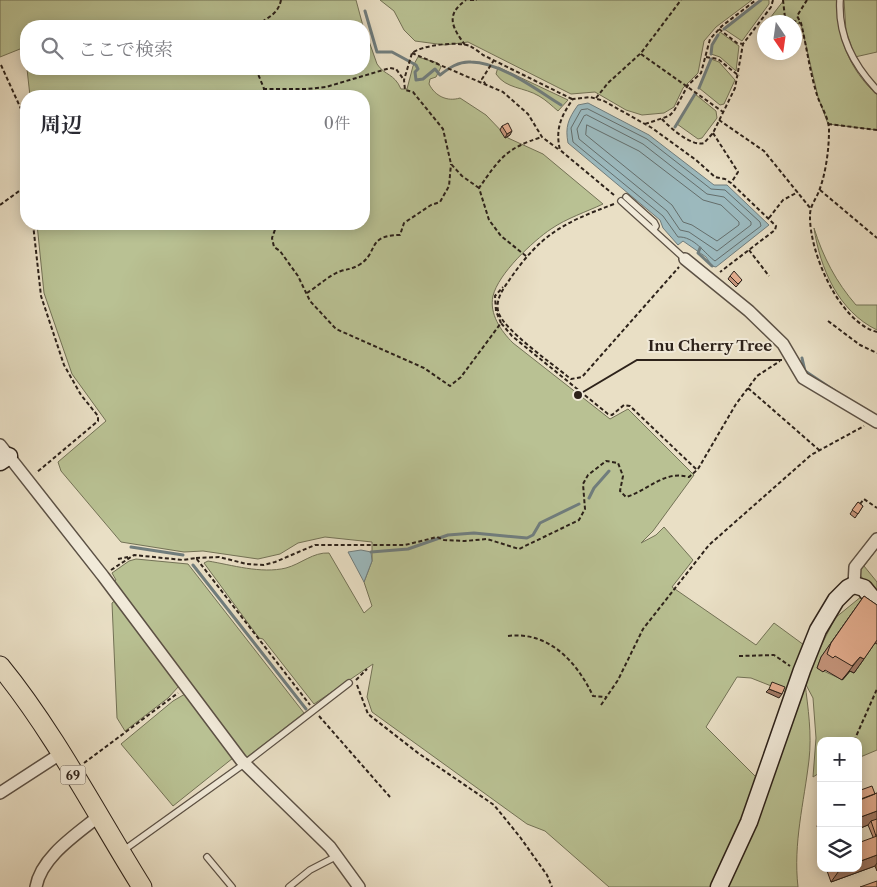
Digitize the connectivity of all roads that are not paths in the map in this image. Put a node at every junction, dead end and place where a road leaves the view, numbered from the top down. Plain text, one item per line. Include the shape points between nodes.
1 (840, 0) edge
2 (877, 90) edge
3 (624, 199) road end
4 (685, 259) joint
5 (874, 421) edge
6 (3, 455) edge
7 (877, 539) edge
8 (854, 585) junction
9 (877, 604) edge
10 (0, 666) edge
11 (349, 684) road end
12 (60, 754) junction
13 (244, 764) junction
14 (0, 792) edge
15 (99, 816) junction
16 (120, 853) junction
17 (337, 856) junction
18 (207, 857) dead end
19 (36, 887) edge
20 (142, 887) edge
21 (232, 887) edge
22 (290, 887) edge
23 (360, 887) edge
24 (719, 887) edge

1 - 2 lane via 840,22 851,58
3 - 4 lane via 654,222 654,229
4 - 5 street via 749,311 783,344 803,378
6 - 13 street via 28,480
7 - 8 street via 855,567
8 - 9 street via 864,588
8 - 24 street via 842,593 825,617 802,670 749,822
10 - 12 main road, 69
11 - 13 lane
12 - 14 street
12 - 15 main road, 69
13 - 16 lane
13 - 17 street
15 - 16 main road, 69
15 - 19 street via 51,859 39,876
16 - 20 main road, 69
17 - 22 lane via 310,870
17 - 23 street
18 - 21 lane

